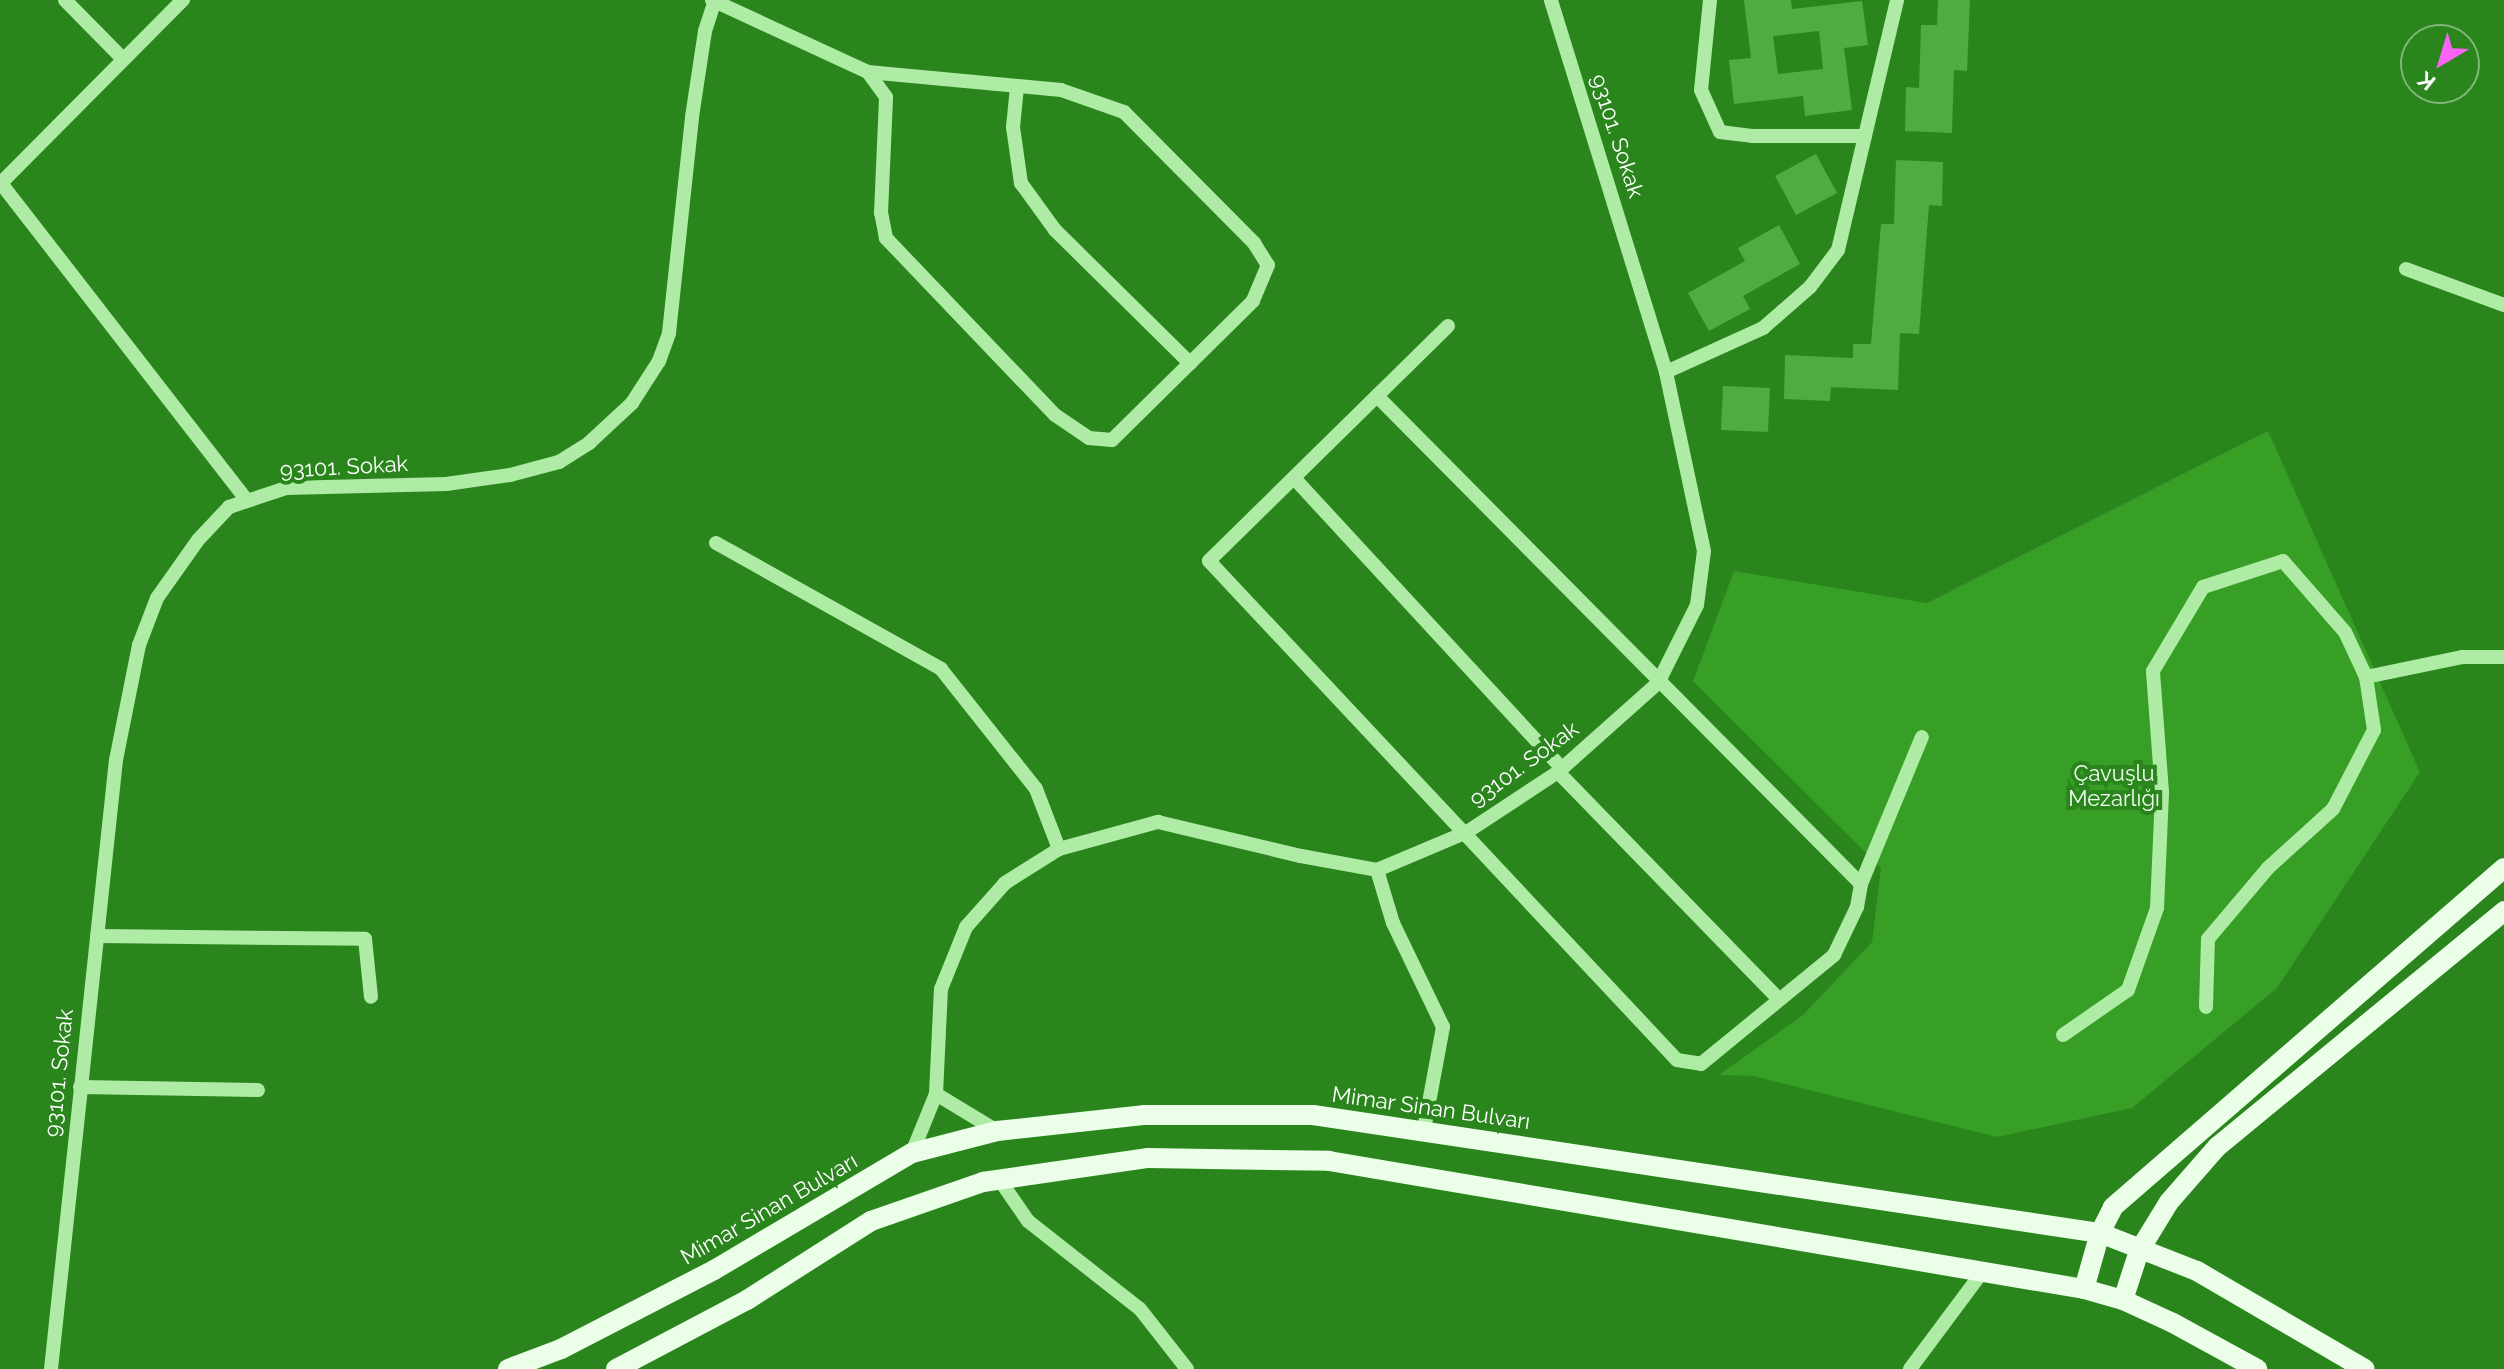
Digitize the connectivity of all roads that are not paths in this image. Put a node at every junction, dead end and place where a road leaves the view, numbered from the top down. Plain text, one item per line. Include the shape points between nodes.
1 (65, 0) edge
2 (183, 0) edge
3 (714, 0) edge
4 (1551, 0) edge
5 (1710, 0) edge
6 (1897, 0) edge
7 (122, 58) junction
8 (868, 72) junction
9 (1017, 87) junction
10 (1865, 136) junction
11 (0, 183) edge
12 (2406, 269) dead end
13 (2504, 305) edge
14 (1448, 326) dead end
15 (1190, 363) junction
16 (1666, 372) junction
17 (1377, 396) junction
18 (1294, 478) junction
19 (247, 501) junction
20 (716, 543) dead end
21 (2504, 657) edge
22 (2366, 677) junction
23 (1658, 683) junction
24 (1922, 737) dead end
25 (1560, 770) junction
26 (1467, 832) junction
27 (1059, 849) junction
28 (2504, 868) edge
29 (1377, 870) junction
30 (1861, 884) junction
31 (2504, 911) edge
32 (97, 936) junction
33 (371, 997) dead end
34 (1779, 999) junction
35 (2206, 1007) dead end
36 (2063, 1035) dead end
37 (80, 1087) junction
38 (258, 1090) dead end
39 (936, 1094) junction
40 (1424, 1130) junction
41 (997, 1131) junction
42 (912, 1153) junction
43 (999, 1179) junction
44 (2100, 1233) junction
45 (2139, 1251) junction
46 (1983, 1271) junction
47 (2084, 1289) junction
48 (2123, 1300) junction
49 (622, 1368) edge
50 (51, 1369) edge
51 (508, 1369) edge
52 (1187, 1369) edge
53 (1910, 1369) edge
54 (2257, 1369) edge
55 (2365, 1369) edge

1 - 7 street
2 - 7 street
3 - 8 street
3 - 19 street, 93101. Sokak via 692,117 669,333 659,361 632,403 589,443 559,462 510,475 446,484 286,488
4 - 16 street, 93101. Sokak
5 - 10 street via 1701,90 1720,132
6 - 10 street
7 - 11 street
8 - 9 street
8 - 15 street via 886,97 881,213 886,238 1055,415 1089,438 1112,440
9 - 15 street via 1013,127 1021,183 1055,230
9 - 15 street via 1061,90 1124,112 1254,243 1268,265 1253,301
10 - 16 street via 1838,250 1810,287 1763,328
11 - 19 street
12 - 13 street
14 - 17 street
16 - 23 street, 93101. Sokak via 1704,551 1697,605
17 - 18 street
17 - 23 street
18 - 25 street
18 - 26 street via 1209,561
19 - 32 street, 93101. Sokak via 229,507 198,540 157,598 139,645 116,760
20 - 27 street via 941,669 1036,789
21 - 22 street via 2463,657
22 - 35 street via 2374,730 2333,809 2268,868 2208,939
22 - 36 street via 2345,632 2283,561 2203,587 2153,671 2162,792 2157,908 2128,990
23 - 25 street, 93101. Sokak
23 - 30 street
24 - 30 street
25 - 26 street, 93101. Sokak
25 - 34 street
26 - 29 street, 93101. Sokak
26 - 34 street via 1677,1060 1701,1064
27 - 29 street via 1158,822
27 - 39 street via 1005,883 966,927 941,989
28 - 44 main road via 2113,1207
29 - 40 street via 1393,923 1443,1027
30 - 34 street via 1857,907 1834,955
31 - 45 main road via 2217,1147 2169,1202
32 - 33 street via 365,939
32 - 37 street, 93101. Sokak
37 - 38 street
37 - 50 street, 93101. Sokak
39 - 41 street
39 - 42 street
40 - 41 main road, Mimar Sinan Bulvarı via 1313,1115 1145,1115
40 - 44 main road, Mimar Sinan Bulvarı
41 - 42 main road, Mimar Sinan Bulvarı
42 - 51 main road, Mimar Sinan Bulvarı via 714,1270 561,1349
43 - 46 main road via 1148,1158 1329,1161
43 - 49 main road via 871,1221 747,1300
43 - 52 street via 1028,1221 1140,1309
44 - 45 main road, Mimar Sinan Bulvarı
44 - 47 main road
45 - 48 main road
45 - 55 main road, Mimar Sinan Bulvarı via 2197,1271
46 - 47 main road
46 - 53 street
47 - 48 main road
48 - 54 main road

